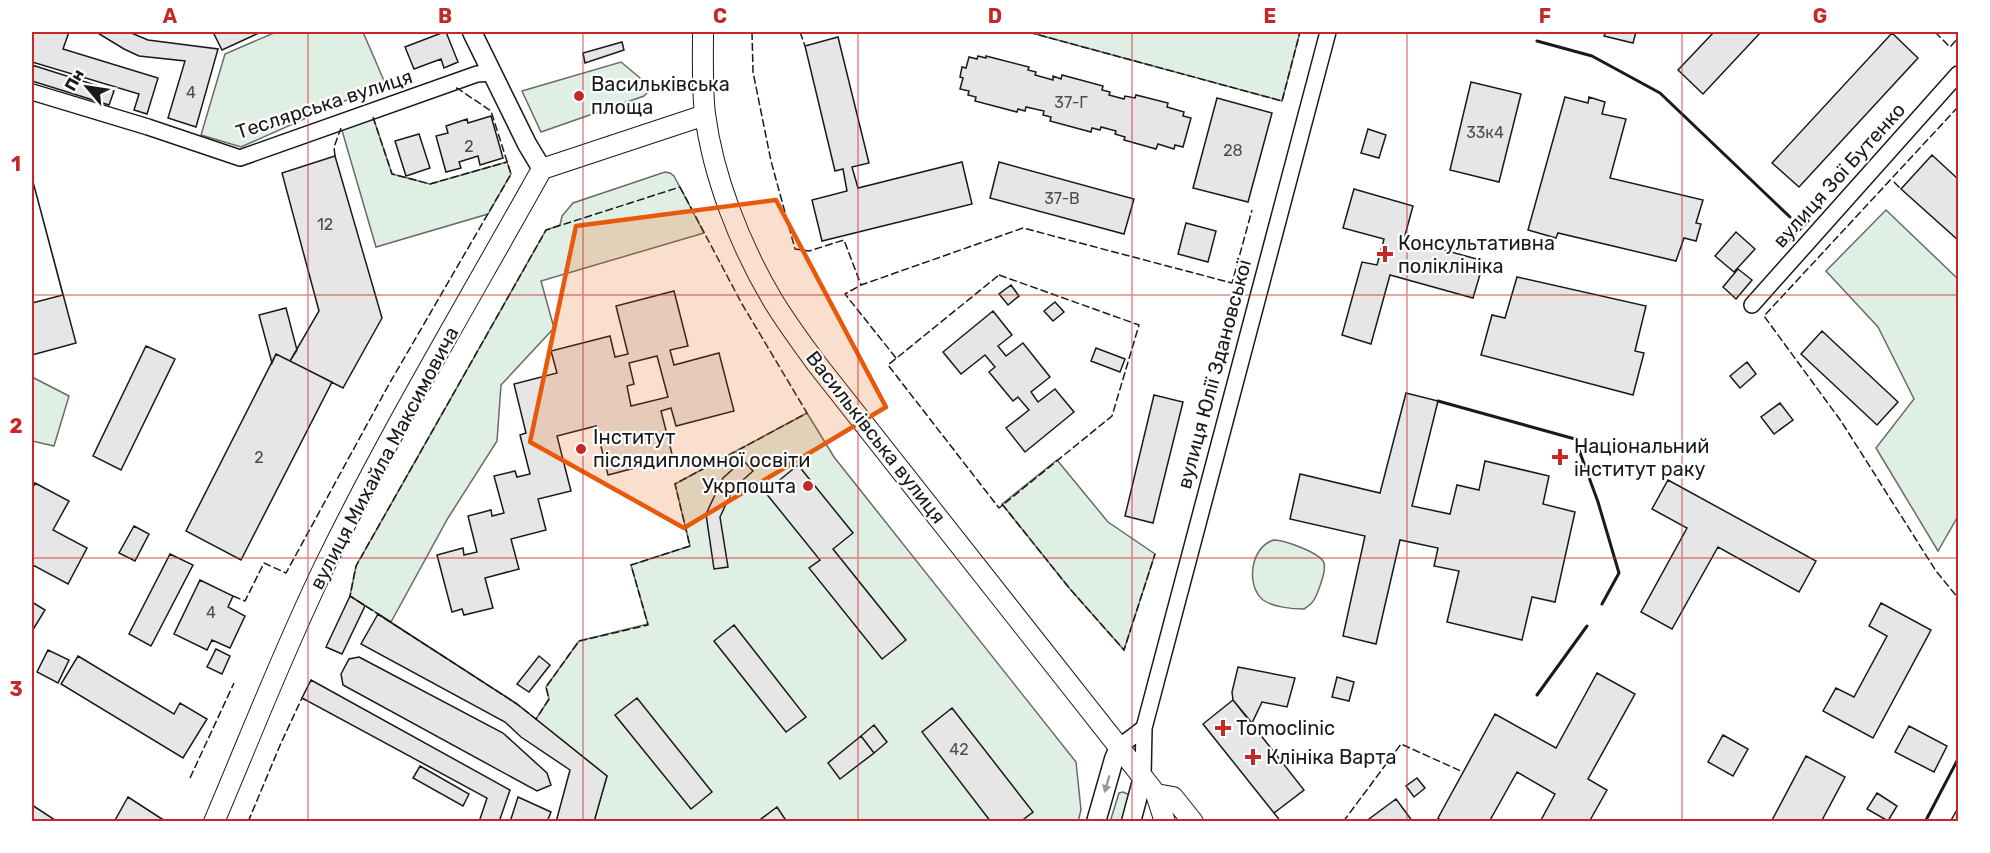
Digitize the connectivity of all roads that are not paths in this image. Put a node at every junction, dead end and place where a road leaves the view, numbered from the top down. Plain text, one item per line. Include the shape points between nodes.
1 (472, 32) edge
2 (703, 32) edge
3 (1328, 32) edge
4 (493, 73) junction
5 (1959, 74) edge
6 (32, 92) edge
7 (705, 115) junction
8 (542, 169) junction
9 (1752, 305) dead end
10 (1144, 728) junction
11 (1119, 747) junction
12 (1143, 777) junction
13 (1156, 794) junction
14 (214, 822) edge
15 (1096, 822) edge
16 (1131, 822) edge
17 (1165, 822) edge
18 (1193, 822) edge

1 - 4 street
2 - 7 main road, Васильківська вулиця
3 - 10 street, вулиця Юлії Здановської
4 - 6 street, Теслярська вулиця via 477,74 240,158
4 - 8 street
5 - 9 street, вулиця Зої Бутенко
7 - 8 main road
7 - 11 main road, Васильківська вулиця via 731,213 772,300 816,363
8 - 14 main road, вулиця Михайла Максимовича via 369,479 326,564
10 - 11 street
10 - 12 street, вулиця Юлії Здановської
11 - 12 main road, Васильківська вулиця
11 -> 15 street
12 - 13 main road, Васильківська вулиця
12 - 16 street, вулиця Юлії Здановської
13 - 17 main road, Васильківська вулиця
13 - 18 main road, Васильківська вулиця via 1173,797

